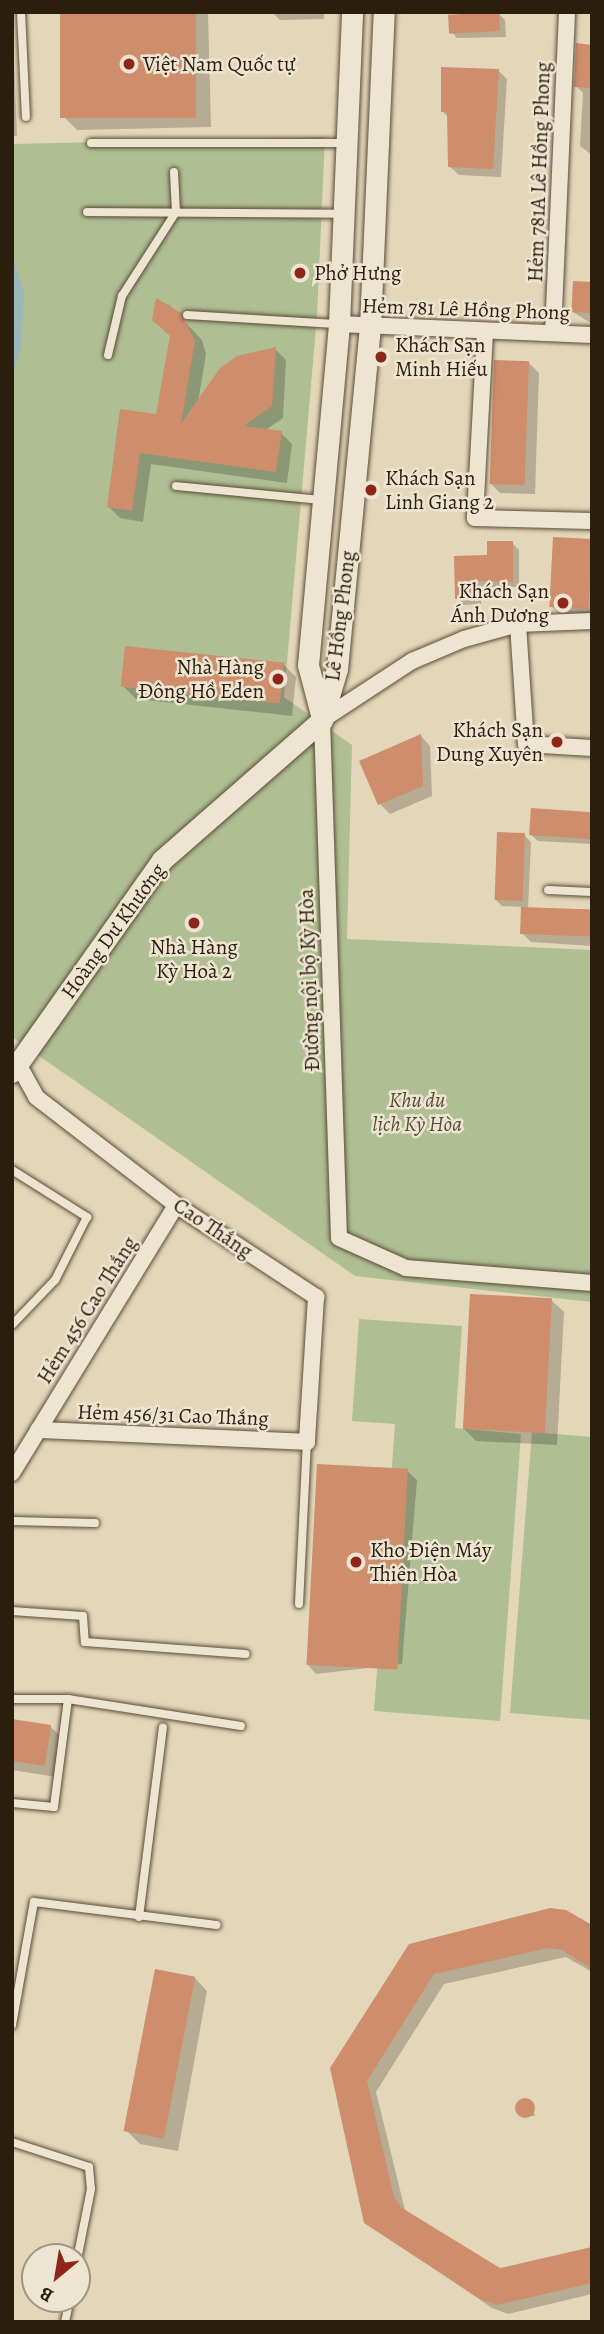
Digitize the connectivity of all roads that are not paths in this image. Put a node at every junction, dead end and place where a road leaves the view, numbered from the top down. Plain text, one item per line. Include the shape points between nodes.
1 (21, 12) edge
2 (352, 12) edge
3 (384, 12) edge
4 (567, 12) edge
5 (26, 117) dead end
6 (91, 143) dead end
7 (346, 143) junction
8 (174, 172) dead end
9 (87, 212) dead end
10 (176, 212) junction
11 (342, 214) junction
12 (187, 315) dead end
13 (339, 324) junction
14 (370, 327) junction
15 (485, 332) junction
16 (553, 333) junction
17 (592, 335) edge
18 (108, 355) dead end
19 (176, 486) dead end
20 (322, 500) junction
21 (592, 521) edge
22 (592, 621) edge
23 (518, 624) junction
24 (322, 720) junction
25 (592, 748) edge
26 (548, 890) dead end
27 (592, 892) edge
28 (14, 1064) edge
29 (12, 1170) edge
30 (177, 1205) junction
31 (592, 1283) edge
32 (12, 1325) edge
33 (38, 1430) junction
34 (307, 1442) junction
35 (12, 1473) edge
36 (12, 1521) edge
37 (95, 1523) dead end
38 (299, 1604) dead end
39 (12, 1611) edge
40 (246, 1654) dead end
41 (12, 1699) edge
42 (68, 1699) junction
43 (241, 1726) dead end
44 (163, 1728) dead end
45 (12, 1803) edge
46 (139, 1917) junction
47 (217, 1925) dead end
48 (12, 2026) edge
49 (12, 2142) edge
50 (80, 2243) edge

1 - 5 lane
2 - 7 street, Lê Hồng Phong
3 - 14 street, Lê Hồng Phong
4 - 16 street, Hẻm 781A Lê Hồng Phong
6 - 7 lane
7 - 11 street, Lê Hồng Phong
8 - 10 lane
9 - 10 lane
10 - 11 lane
10 - 18 lane via 122,296
11 - 13 street, Lê Hồng Phong
12 - 13 lane
13 - 14 street, Hẻm 781 Lê Hồng Phong
13 - 20 street, Lê Hồng Phong
14 - 15 street, Hẻm 781 Lê Hồng Phong
14 - 24 street, Lê Hồng Phong via 337,669
15 - 16 street, Hẻm 781 Lê Hồng Phong
15 - 21 street via 475,518
16 - 17 street, Hẻm 781 Lê Hồng Phong
19 - 20 lane
20 - 24 street, Lê Hồng Phong via 308,666
22 - 23 street
23 - 24 street via 464,639 412,661
23 - 25 street via 526,744
24 - 28 street, Hoàng Dư Khương via 162,860
24 - 31 street, Đường nội bộ Kỳ Hòa via 339,1238 406,1268
26 - 27 lane
28 - 30 street, Cao Thắng via 36,1097
29 - 32 lane via 87,1217 55,1280
30 - 33 street, Hẻm 456 Cao Thắng
30 - 34 street, Cao Thắng via 316,1297
33 - 34 street, Hẻm 456/31 Cao Thắng
33 - 35 street, Hẻm 456 Cao Thắng
34 - 38 lane
36 - 37 lane
39 - 40 lane via 83,1616 85,1642
41 - 42 lane
42 - 43 lane
42 - 45 lane via 54,1807
44 - 46 lane
46 - 47 lane
46 - 48 lane via 34,1902
49 - 50 lane via 89,2167 92,2182

